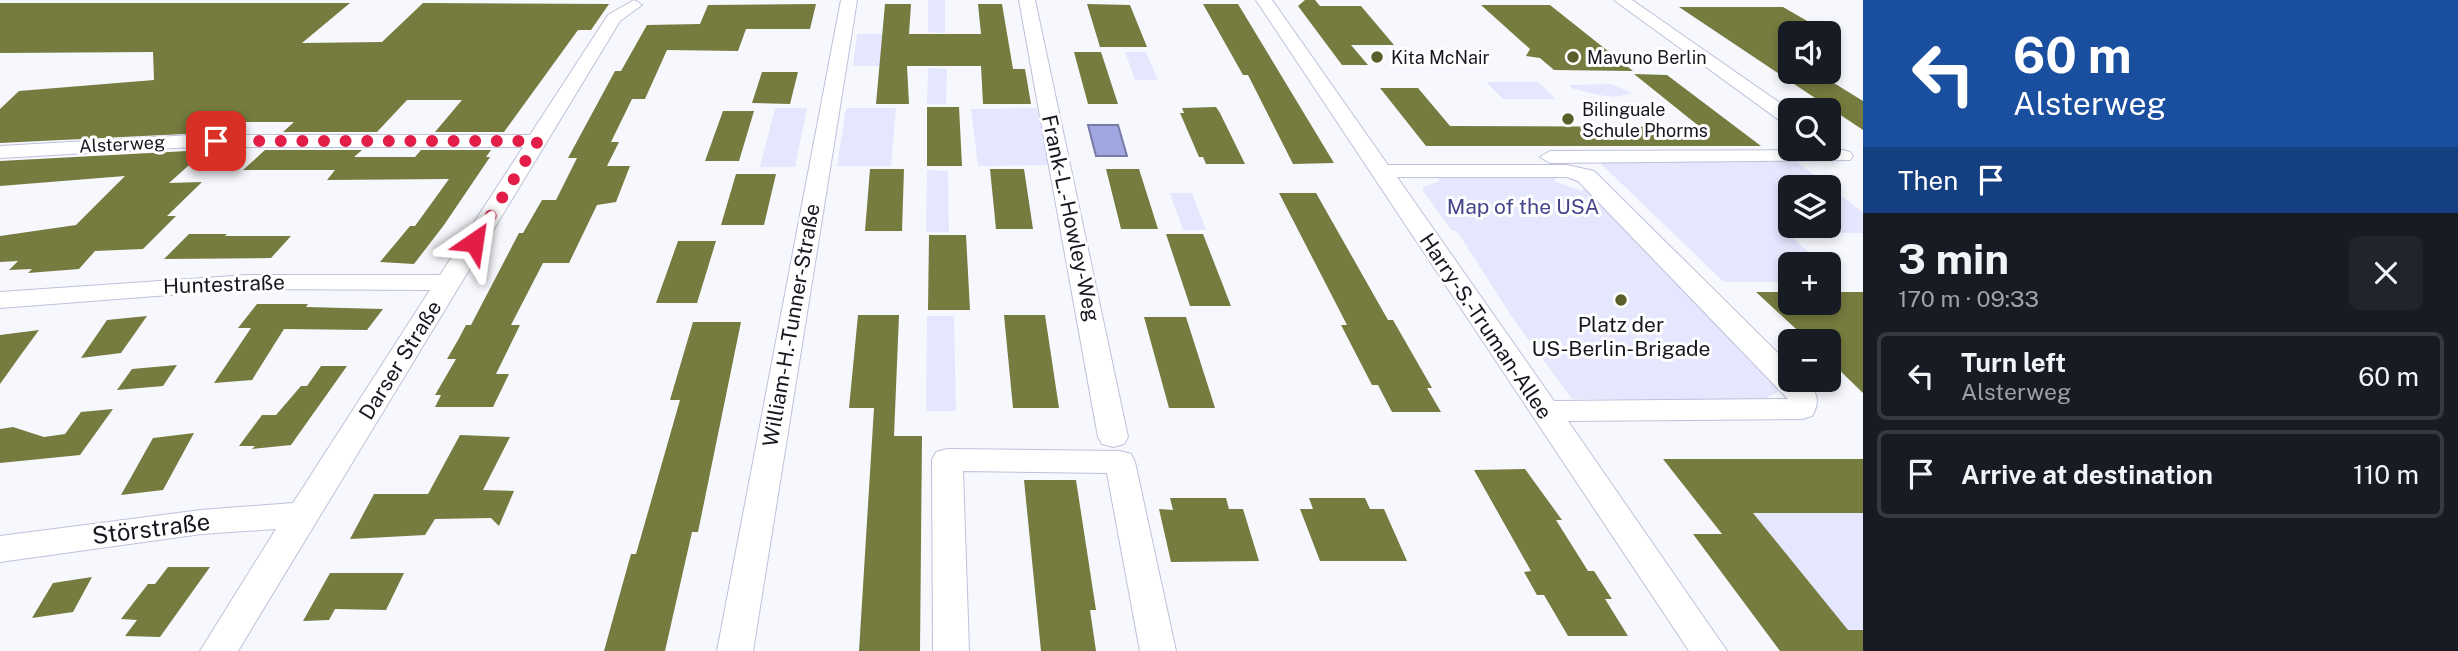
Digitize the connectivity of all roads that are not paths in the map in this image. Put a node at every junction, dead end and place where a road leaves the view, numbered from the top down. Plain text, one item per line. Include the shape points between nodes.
1 (849, 0) edge
2 (1027, 0) edge
3 (1264, 0) edge
4 (1622, 0) edge
5 (634, 5) dead end
6 (1778, 110) edge
7 (538, 141) junction
8 (0, 152) edge
9 (1778, 152) edge
10 (1841, 155) edge
11 (1400, 158) dead end
12 (1863, 170) edge
13 (1381, 171) junction
14 (449, 283) junction
15 (0, 300) edge
16 (1544, 411) junction
17 (1116, 450) junction
18 (303, 515) junction
19 (0, 549) edge
20 (218, 651) edge
21 (735, 651) edge
22 (951, 651) edge
23 (1158, 651) edge
24 (1709, 651) edge

1 - 21 street, William-H.-Tunner-Straße
2 - 17 street, Frank-L.-Howley-Weg
3 - 13 street, Harry-S.-Truman-Allee
4 - 6 street
5 - 7 street, Darser Straße via 614,18
7 - 8 street, Alsterweg via 191,141
7 - 14 street, Darser Straße
9 - 11 street
10 - 12 street
13 - 16 street, Harry-S.-Truman-Allee
13 - 16 street via 1567,170 1586,176 1803,394 1802,409
14 - 15 street, Huntestraße via 247,282
14 - 18 street, Darser Straße
16 - 24 street, Harry-S.-Truman-Allee
17 - 22 street via 947,460
17 - 23 street, Frank-L.-Howley-Weg
18 - 19 street, Störstraße via 188,524
18 - 20 street, Darser Straße

